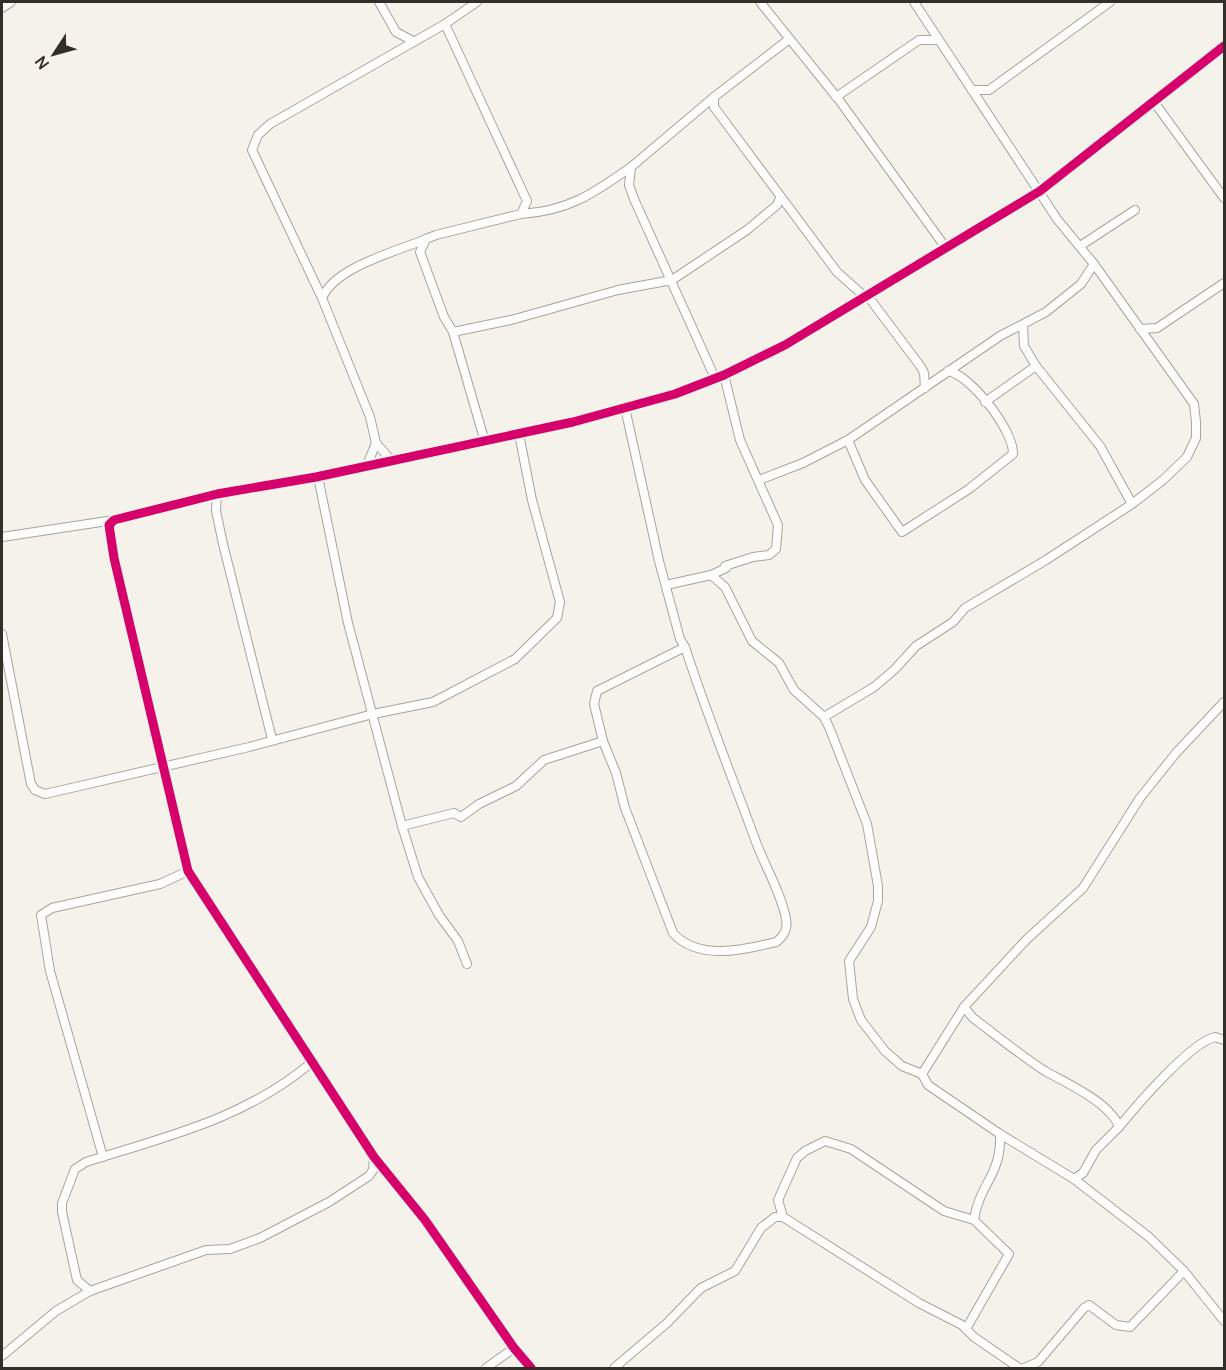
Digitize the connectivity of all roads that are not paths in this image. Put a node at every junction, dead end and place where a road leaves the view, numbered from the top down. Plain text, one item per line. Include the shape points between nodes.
1 (11, 2) edge
2 (379, 2) edge
3 (477, 2) edge
4 (760, 2) edge
5 (913, 2) edge
6 (1110, 2) edge
7 (2, 8) edge
8 (445, 24) junction
9 (788, 40) junction
10 (937, 40) junction
11 (413, 41) junction
12 (1224, 46) edge
13 (972, 90) junction
14 (989, 90) junction
15 (714, 97) junction
16 (836, 97) junction
17 (1154, 102) junction
18 (984, 108) junction
19 (631, 168) junction
20 (1040, 191) junction
21 (1224, 198) edge
22 (527, 201) junction
23 (781, 203) junction
24 (1135, 210) dead end
25 (539, 213) junction
26 (521, 214) junction
27 (426, 239) junction
28 (410, 246) junction
29 (1080, 246) junction
30 (946, 248) junction
31 (420, 252) junction
32 (1094, 264) junction
33 (672, 280) junction
34 (313, 281) junction
35 (331, 283) junction
36 (1224, 283) edge
37 (866, 295) junction
38 (322, 298) junction
39 (1023, 326) junction
40 (1140, 329) junction
41 (453, 332) junction
42 (964, 360) junction
43 (1036, 366) junction
44 (948, 371) junction
45 (924, 374) junction
46 (719, 376) junction
47 (938, 378) junction
48 (966, 378) junction
49 (925, 388) junction
50 (985, 402) junction
51 (626, 408) junction
52 (519, 434) junction
53 (848, 440) junction
54 (485, 442) junction
55 (376, 443) junction
56 (391, 460) junction
57 (366, 465) junction
58 (318, 477) junction
59 (759, 480) junction
60 (217, 494) junction
61 (1132, 504) junction
62 (114, 520) junction
63 (2, 537) edge
64 (711, 575) junction
65 (666, 585) junction
66 (2, 634) edge
67 (685, 647) junction
68 (1224, 702) edge
69 (373, 714) junction
70 (824, 717) junction
71 (273, 739) junction
72 (603, 741) junction
73 (164, 767) junction
74 (402, 826) junction
75 (188, 871) junction
76 (467, 964) dead end
77 (964, 1008) junction
78 (1224, 1040) edge
79 (311, 1063) junction
80 (922, 1074) junction
81 (1119, 1127) junction
82 (1000, 1134) junction
83 (103, 1156) junction
84 (374, 1157) junction
85 (1074, 1179) junction
86 (783, 1217) junction
87 (974, 1220) junction
88 (1184, 1271) junction
89 (90, 1291) junction
90 (1224, 1321) edge
91 (966, 1329) junction
92 (514, 1348) junction
93 (2, 1356) edge
94 (486, 1368) edge
95 (531, 1368) edge
96 (614, 1368) edge
97 (1019, 1368) edge
98 (1024, 1368) edge

1 - 7 street
2 - 11 street via 396,32
3 - 8 street
4 - 9 street
5 - 10 street
6 - 14 street
8 - 11 street
8 - 22 street
9 - 15 street
9 - 16 street
10 - 13 street
10 - 16 street via 919,40
11 - 34 street via 270,124 255,141 255,158
12 - 17 street
13 - 14 street
13 - 18 street
14 - 18 street
15 - 19 street
15 - 23 street via 720,118
16 - 30 street
17 - 20 street
17 - 21 street
18 - 20 street
19 - 25 street via 593,194 566,207
19 - 33 street via 631,192
20 - 29 street
20 - 30 street
22 - 25 street
22 - 26 street
23 - 33 street
23 - 37 street via 843,278
24 - 29 street
25 - 26 street
26 - 27 street via 458,227
27 - 28 street
27 - 31 street
28 - 31 street
28 - 35 street
29 - 32 street
30 - 37 street
31 - 41 street
32 - 39 street via 1081,284
32 - 40 street
33 - 41 street
33 - 46 street
34 - 35 street
34 - 38 street
35 - 38 street
36 - 40 street via 1157,328
37 - 45 street
37 - 46 street via 785,345
38 - 55 street via 370,417
39 - 42 street
39 - 43 street via 1024,346
40 - 61 street via 1194,404 1196,438 1187,458
41 - 54 street
42 - 44 street
42 - 48 street
43 - 50 street
43 - 61 street via 1100,446
44 - 47 street
44 - 48 street
45 - 47 street
45 - 49 street
46 - 51 street
46 - 59 street via 740,440
47 - 49 street
48 - 50 street
49 - 53 street
50 - 53 street via 1000,421 1013,454 906,532 898,528 865,480
51 - 52 street
51 - 65 street via 631,444
52 - 54 street
52 - 69 street via 532,500 560,602 556,618 515,659 495,672 433,702
53 - 59 street
54 - 56 street
55 - 56 street
55 - 57 street
56 - 57 street
57 - 58 street
58 - 60 street
58 - 69 street via 348,623
59 - 64 street via 778,525 776,549 769,555 725,566
60 - 62 street
60 - 71 street via 216,511 223,544
61 - 70 street via 965,609 953,622 916,646 874,687
62 - 63 street
62 - 73 street via 109,525 114,558
64 - 65 street
64 - 70 street via 725,587 752,641 779,663 794,690
65 - 67 street
66 - 73 street via 27,769 35,790 51,794
67 - 72 street via 597,691 594,704
67 - 72 street via 786,919 783,938 762,945 701,951 682,943 673,933
68 - 77 street via 1140,798 1083,888 1027,939
69 - 71 street
69 - 74 street
70 - 80 street via 867,824 878,886 871,927 849,961 853,999 861,1020 885,1051 902,1066
71 - 73 street
72 - 74 street via 544,760 516,786 460,817 454,813
73 - 75 street
74 - 76 street via 418,877 458,940
75 - 79 street
75 - 83 street via 160,884 52,908 41,915 50,971
77 - 80 street
77 - 81 street via 1045,1071 1112,1114
78 - 81 street via 1215,1037 1200,1043
79 - 83 street via 254,1104 230,1115
79 - 84 street
80 - 82 street via 928,1085
81 - 85 street
82 - 85 street
82 - 87 street via 1001,1155 976,1203
83 - 89 street via 75,1169 62,1203 77,1280
84 - 89 street via 369,1176 280,1229 230,1249 206,1250
84 - 92 street via 426,1220
85 - 88 street
86 - 87 street via 778,1200 796,1158 825,1142 851,1149 944,1211
86 - 91 street
86 - 96 street via 775,1217 761,1228 735,1271 701,1288
87 - 91 street via 1009,1254
88 - 90 street
88 - 98 street via 1130,1328 1116,1325 1089,1305 1038,1362
89 - 93 street via 56,1311
91 - 97 street
92 - 94 street
92 - 95 street

